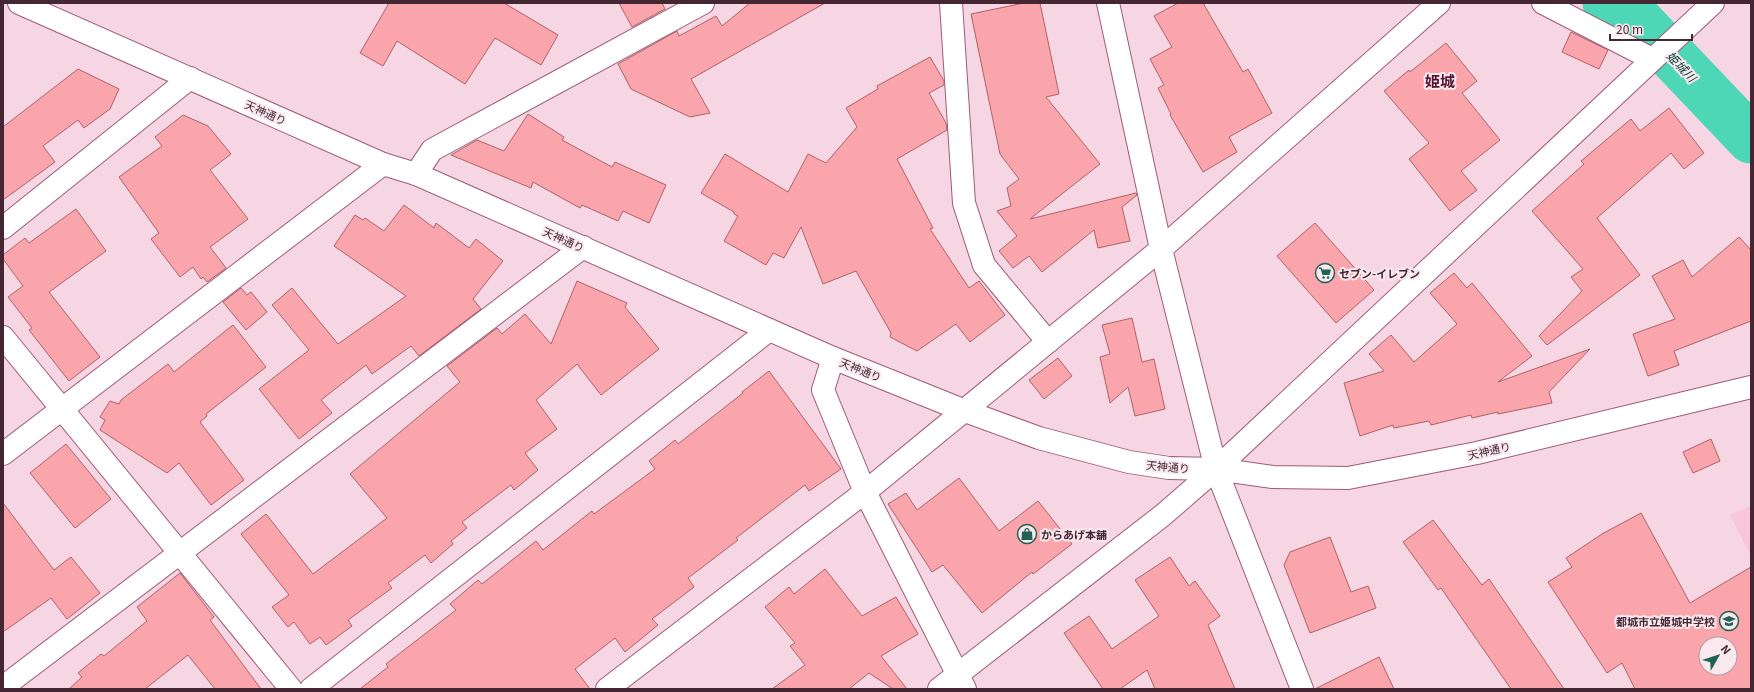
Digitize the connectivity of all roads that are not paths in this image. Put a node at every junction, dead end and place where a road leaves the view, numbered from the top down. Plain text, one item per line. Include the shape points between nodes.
1 (19, 3) edge
2 (703, 3) edge
3 (951, 3) edge
4 (1108, 3) edge
5 (1439, 3) edge
6 (1543, 3) edge
7 (1713, 3) edge
8 (1652, 58) junction
9 (190, 78) junction
10 (383, 164) junction
11 (416, 174) junction
12 (3, 228) edge
13 (583, 247) junction
14 (1161, 249) junction
15 (769, 330) junction
16 (3, 337) edge
17 (1048, 342) junction
18 (833, 358) junction
19 (1751, 387) edge
20 (62, 409) junction
21 (965, 411) junction
22 (3, 454) edge
23 (1216, 469) junction
24 (865, 492) junction
25 (181, 554) junction
26 (961, 682) edge
27 (3, 687) edge
28 (291, 689) edge
29 (311, 689) edge
30 (607, 689) edge
31 (939, 689) edge
32 (1302, 689) edge

1 - 9 street, 天神通り
2 - 11 street via 432,150
3 - 17 street via 964,203 984,265
4 - 14 street
5 - 14 street
6 - 8 street
7 - 8 street
8 - 23 street
9 - 10 street, 天神通り
9 - 12 street
10 - 11 street, 天神通り
10 - 20 street
11 - 13 street, 天神通り
13 - 15 street, 天神通り
13 - 25 street
14 - 17 street
14 - 23 street
15 - 18 street, 天神通り
15 - 29 street
16 - 20 street
17 - 21 street
18 - 21 street, 天神通り
18 - 24 street via 823,390
19 - 23 street, 天神通り via 1477,453 1348,478 1273,477
20 - 22 street
20 - 25 street
21 - 23 street, 天神通り via 1039,438 1130,462 1170,468
21 - 24 street
23 - 26 street
23 - 32 street
24 - 26 street
24 - 30 street
25 - 27 street
25 - 28 street
26 - 31 street

